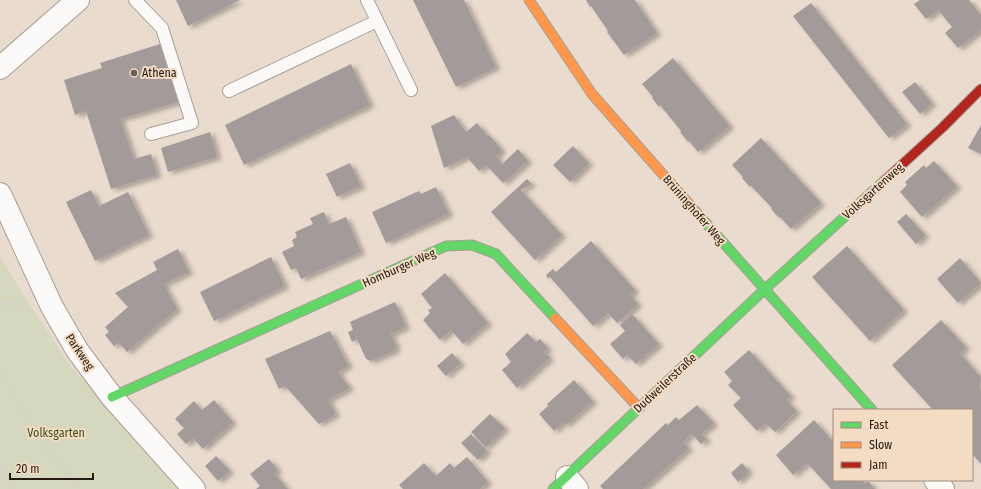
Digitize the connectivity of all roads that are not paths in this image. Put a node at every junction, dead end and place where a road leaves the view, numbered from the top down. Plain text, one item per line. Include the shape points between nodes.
1 (78, 0) edge
2 (135, 0) edge
3 (367, 0) edge
4 (529, 0) edge
5 (377, 21) junction
6 (0, 68) edge
7 (981, 89) edge
8 (411, 90) dead end
9 (229, 91) dead end
10 (151, 134) dead end
11 (0, 194) edge
12 (764, 290) junction
13 (112, 397) junction
14 (639, 408) junction
15 (871, 409) edge
16 (936, 481) edge
17 (565, 485) edge
18 (194, 489) edge
19 (943, 489) edge

1 - 6 street
2 - 10 lane via 162,28 192,123
3 - 5 lane
4 - 12 street, Brüninghofer Weg via 592,94
5 - 8 lane
5 - 9 lane
7 - 12 street, Volksgartenweg via 942,128
11 - 13 street, Parkweg via 52,307 77,350
12 - 14 street, Dudweilerstraße
12 - 15 street, Brüninghofer Weg
13 - 14 street, Homburger Weg via 446,246 462,244 476,245 496,254
13 - 18 street, Parkweg
14 - 17 street, Dudweilerstraße
16 - 19 street

